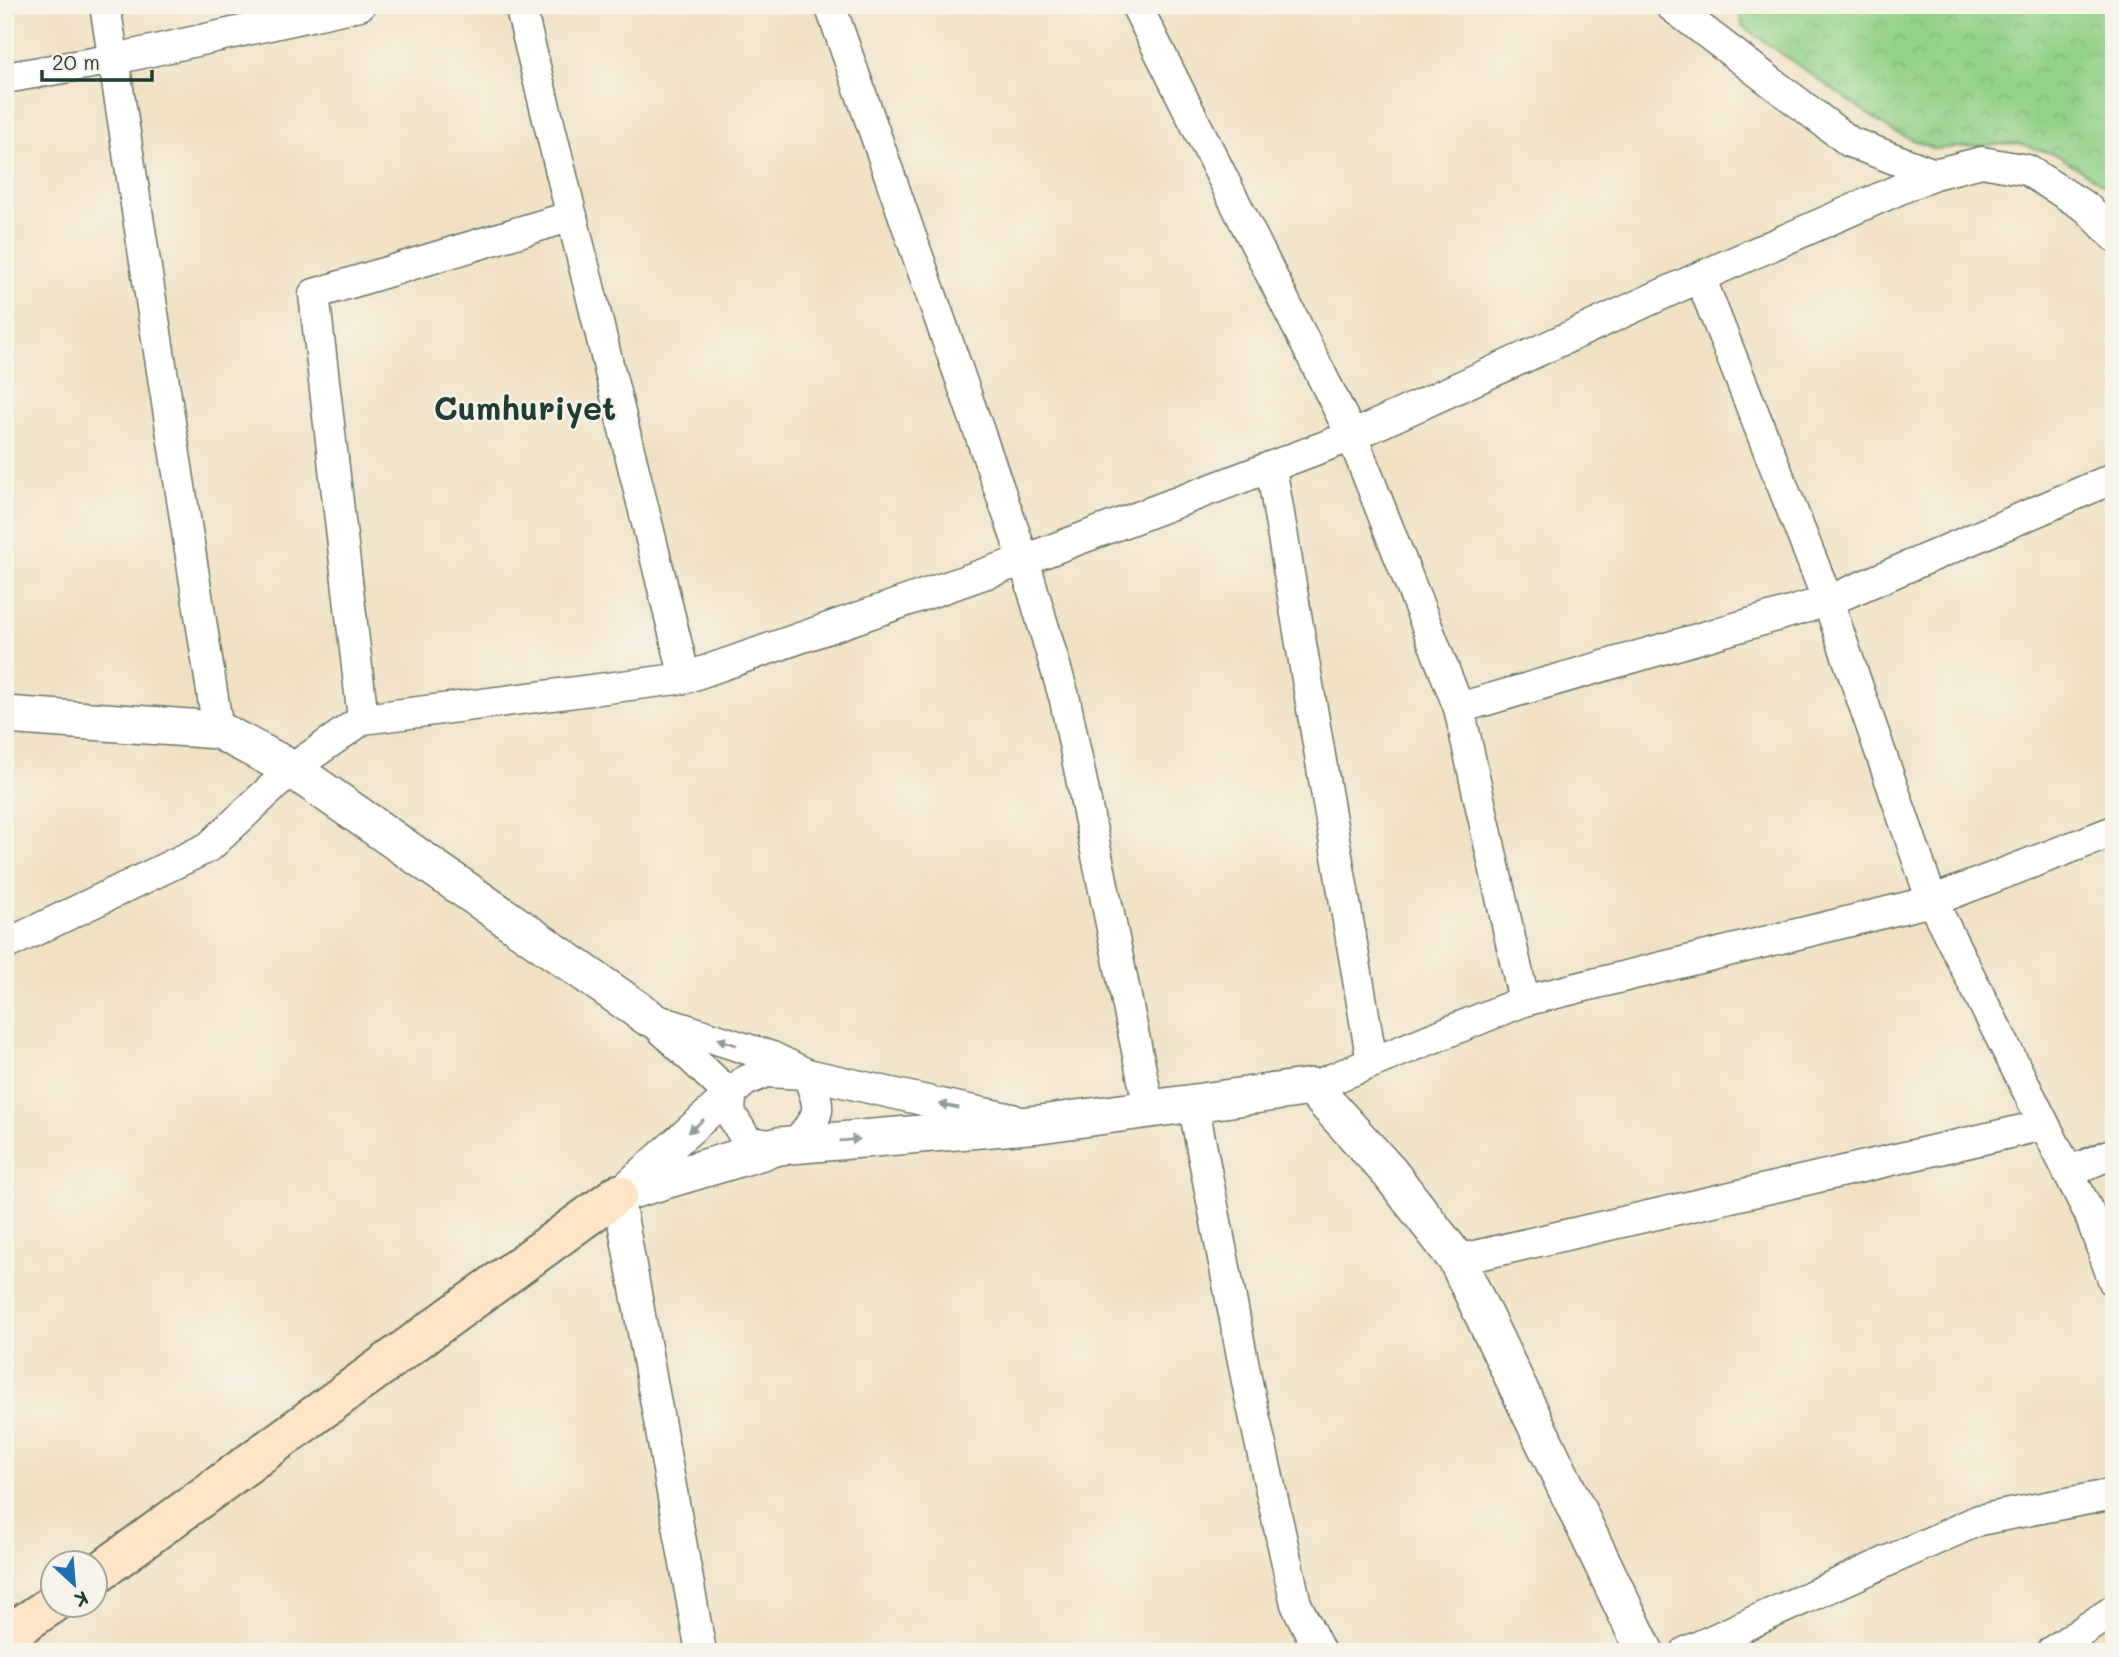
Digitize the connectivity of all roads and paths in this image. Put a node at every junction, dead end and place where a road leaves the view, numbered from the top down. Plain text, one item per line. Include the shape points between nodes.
1 (105, 5) edge
2 (359, 5) edge
3 (520, 5) edge
4 (830, 5) edge
5 (1136, 5) edge
6 (1670, 5) edge
7 (114, 59) junction
8 (5, 78) edge
9 (1934, 174) junction
10 (572, 216) junction
11 (2114, 236) edge
12 (1699, 277) junction
13 (1352, 436) junction
14 (1271, 467) junction
15 (2114, 478) edge
16 (1024, 560) junction
17 (1828, 601) junction
18 (685, 678) junction
19 (1459, 708) junction
20 (5, 715) edge
21 (363, 719) junction
22 (218, 730) junction
23 (292, 769) junction
24 (2114, 831) edge
25 (1932, 901) junction
26 (5, 945) edge
27 (1524, 1001) junction
28 (648, 1017) junction
29 (1372, 1062) junction
30 (807, 1074) junction
31 (1312, 1087) junction
32 (731, 1096) junction
33 (1193, 1103) junction
34 (1149, 1109) junction
35 (1040, 1124) junction
36 (2044, 1125) junction
37 (787, 1145) junction
38 (2114, 1153) edge
39 (2068, 1172) junction
40 (618, 1194) junction
41 (1457, 1260) junction
42 (2114, 1282) edge
43 (2114, 1494) edge
44 (108, 1566) edge
45 (2114, 1610) edge
46 (38, 1615) edge
47 (5, 1636) edge
48 (701, 1652) edge
49 (1320, 1652) edge
50 (1645, 1652) edge
51 (1686, 1652) edge
52 (2051, 1652) edge

1 - 7 street
2 - 7 street
3 - 10 street
4 - 16 street
5 - 13 street
6 - 9 street via 1850,142
7 - 8 street
7 - 22 street
9 - 11 street via 1982,162 2027,170 2087,208
9 - 12 street
10 - 18 street
10 - 21 street via 314,294
12 - 13 street
12 - 17 street
13 - 14 street
13 - 19 street
14 - 16 street
14 - 29 street
15 - 17 street
16 - 18 street
16 - 34 street via 1065,700
17 - 19 street
17 - 25 street
18 - 21 street
19 - 27 street
20 - 22 street
21 - 23 street
22 - 23 street
23 - 26 street via 209,847
23 - 28 street
24 - 25 street
25 - 27 street
25 - 36 street
27 - 29 street
30 -> 28 street via 772,1057
28 - 32 street
29 - 31 street
30 - 32 street via 766,1072 746,1081
35 -> 30 street
30 - 37 street via 818,1099 815,1120
31 - 33 street
31 - 41 street via 1390,1173
32 - 37 street via 730,1113 747,1142
32 -> 40 street
33 - 34 street
33 - 49 street via 1296,1604
34 - 35 street
37 -> 35 street
36 - 39 street
36 - 41 street
37 - 40 street
38 - 39 street
39 - 42 street via 2089,1213
40 - 44 main road
40 - 48 street
41 - 50 street
43 - 51 street via 1979,1520
45 - 52 street
46 - 47 main road

